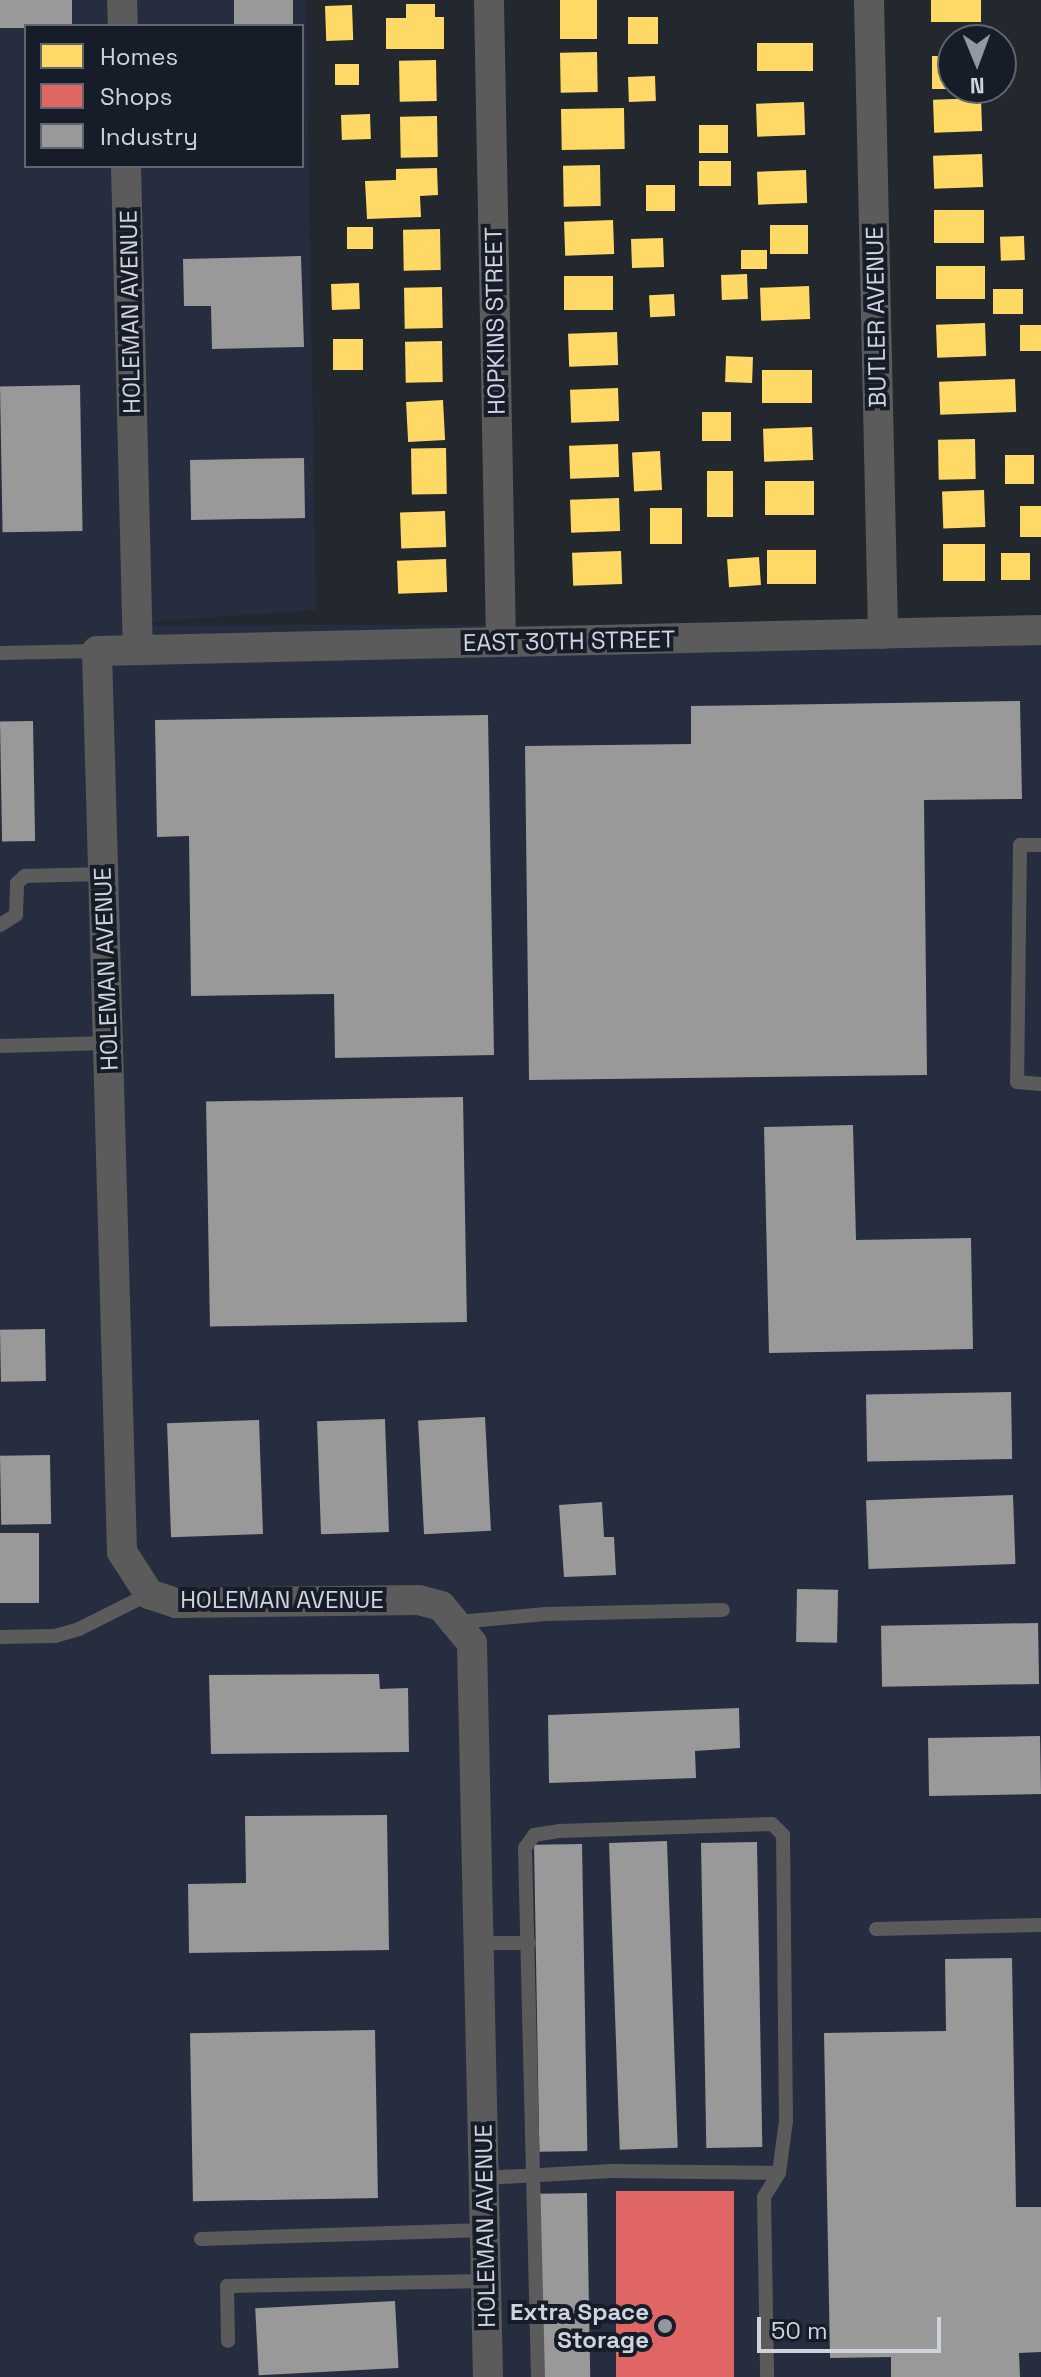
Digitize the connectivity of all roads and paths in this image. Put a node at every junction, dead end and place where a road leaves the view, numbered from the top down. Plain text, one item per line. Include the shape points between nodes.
1 (122, 0) edge
2 (489, 0) edge
3 (869, 0) edge
4 (123, 24) edge
5 (126, 168) edge
6 (1041, 630) edge
7 (883, 634) junction
8 (501, 642) junction
9 (138, 650) junction
10 (97, 651) junction
11 (0, 653) edge
12 (1041, 845) edge
13 (103, 874) junction
14 (0, 925) edge
15 (108, 1043) junction
16 (0, 1046) edge
17 (1041, 1084) edge
18 (149, 1594) junction
19 (723, 1610) dead end
20 (459, 1622) junction
21 (0, 1637) edge
22 (1041, 1925) edge
23 (876, 1929) dead end
24 (478, 1943) junction
25 (529, 1943) junction
26 (535, 2173) junction
27 (779, 2173) junction
28 (483, 2178) junction
29 (485, 2230) junction
30 (201, 2239) dead end
31 (486, 2281) junction
32 (228, 2341) dead end
33 (488, 2377) edge
34 (538, 2377) edge
35 (767, 2377) edge

1 - 4 street
2 - 8 street, HOPKINS STREET
3 - 7 street, BUTLER AVENUE
5 - 9 street, HOLEMAN AVENUE
6 - 7 street, EAST 30TH STREET
7 - 8 street, EAST 30TH STREET
8 - 9 street, EAST 30TH STREET
9 - 10 street, EAST 30TH STREET
10 - 11 lane
10 - 13 street, HOLEMAN AVENUE
12 - 17 lane via 1020,845 1017,1082
13 - 14 lane via 25,876 17,883 16,915
13 - 15 street, HOLEMAN AVENUE
15 - 16 lane
15 - 18 street, HOLEMAN AVENUE via 122,1552
18 - 20 street, HOLEMAN AVENUE via 176,1603 419,1600 441,1606
18 - 21 lane via 55,1636
19 - 20 lane via 546,1614
20 - 24 street, HOLEMAN AVENUE via 472,1643
22 - 23 lane
24 - 25 lane
24 - 28 street, HOLEMAN AVENUE
25 - 26 lane
25 - 27 lane via 525,1848 534,1835 598,1829 780,1828 786,2121
26 - 27 lane
26 - 28 lane
26 - 34 lane
27 - 35 lane via 764,2197
28 - 29 street, HOLEMAN AVENUE
29 - 30 lane
29 - 31 street, HOLEMAN AVENUE
31 - 32 lane via 227,2286
31 - 33 street, HOLEMAN AVENUE

